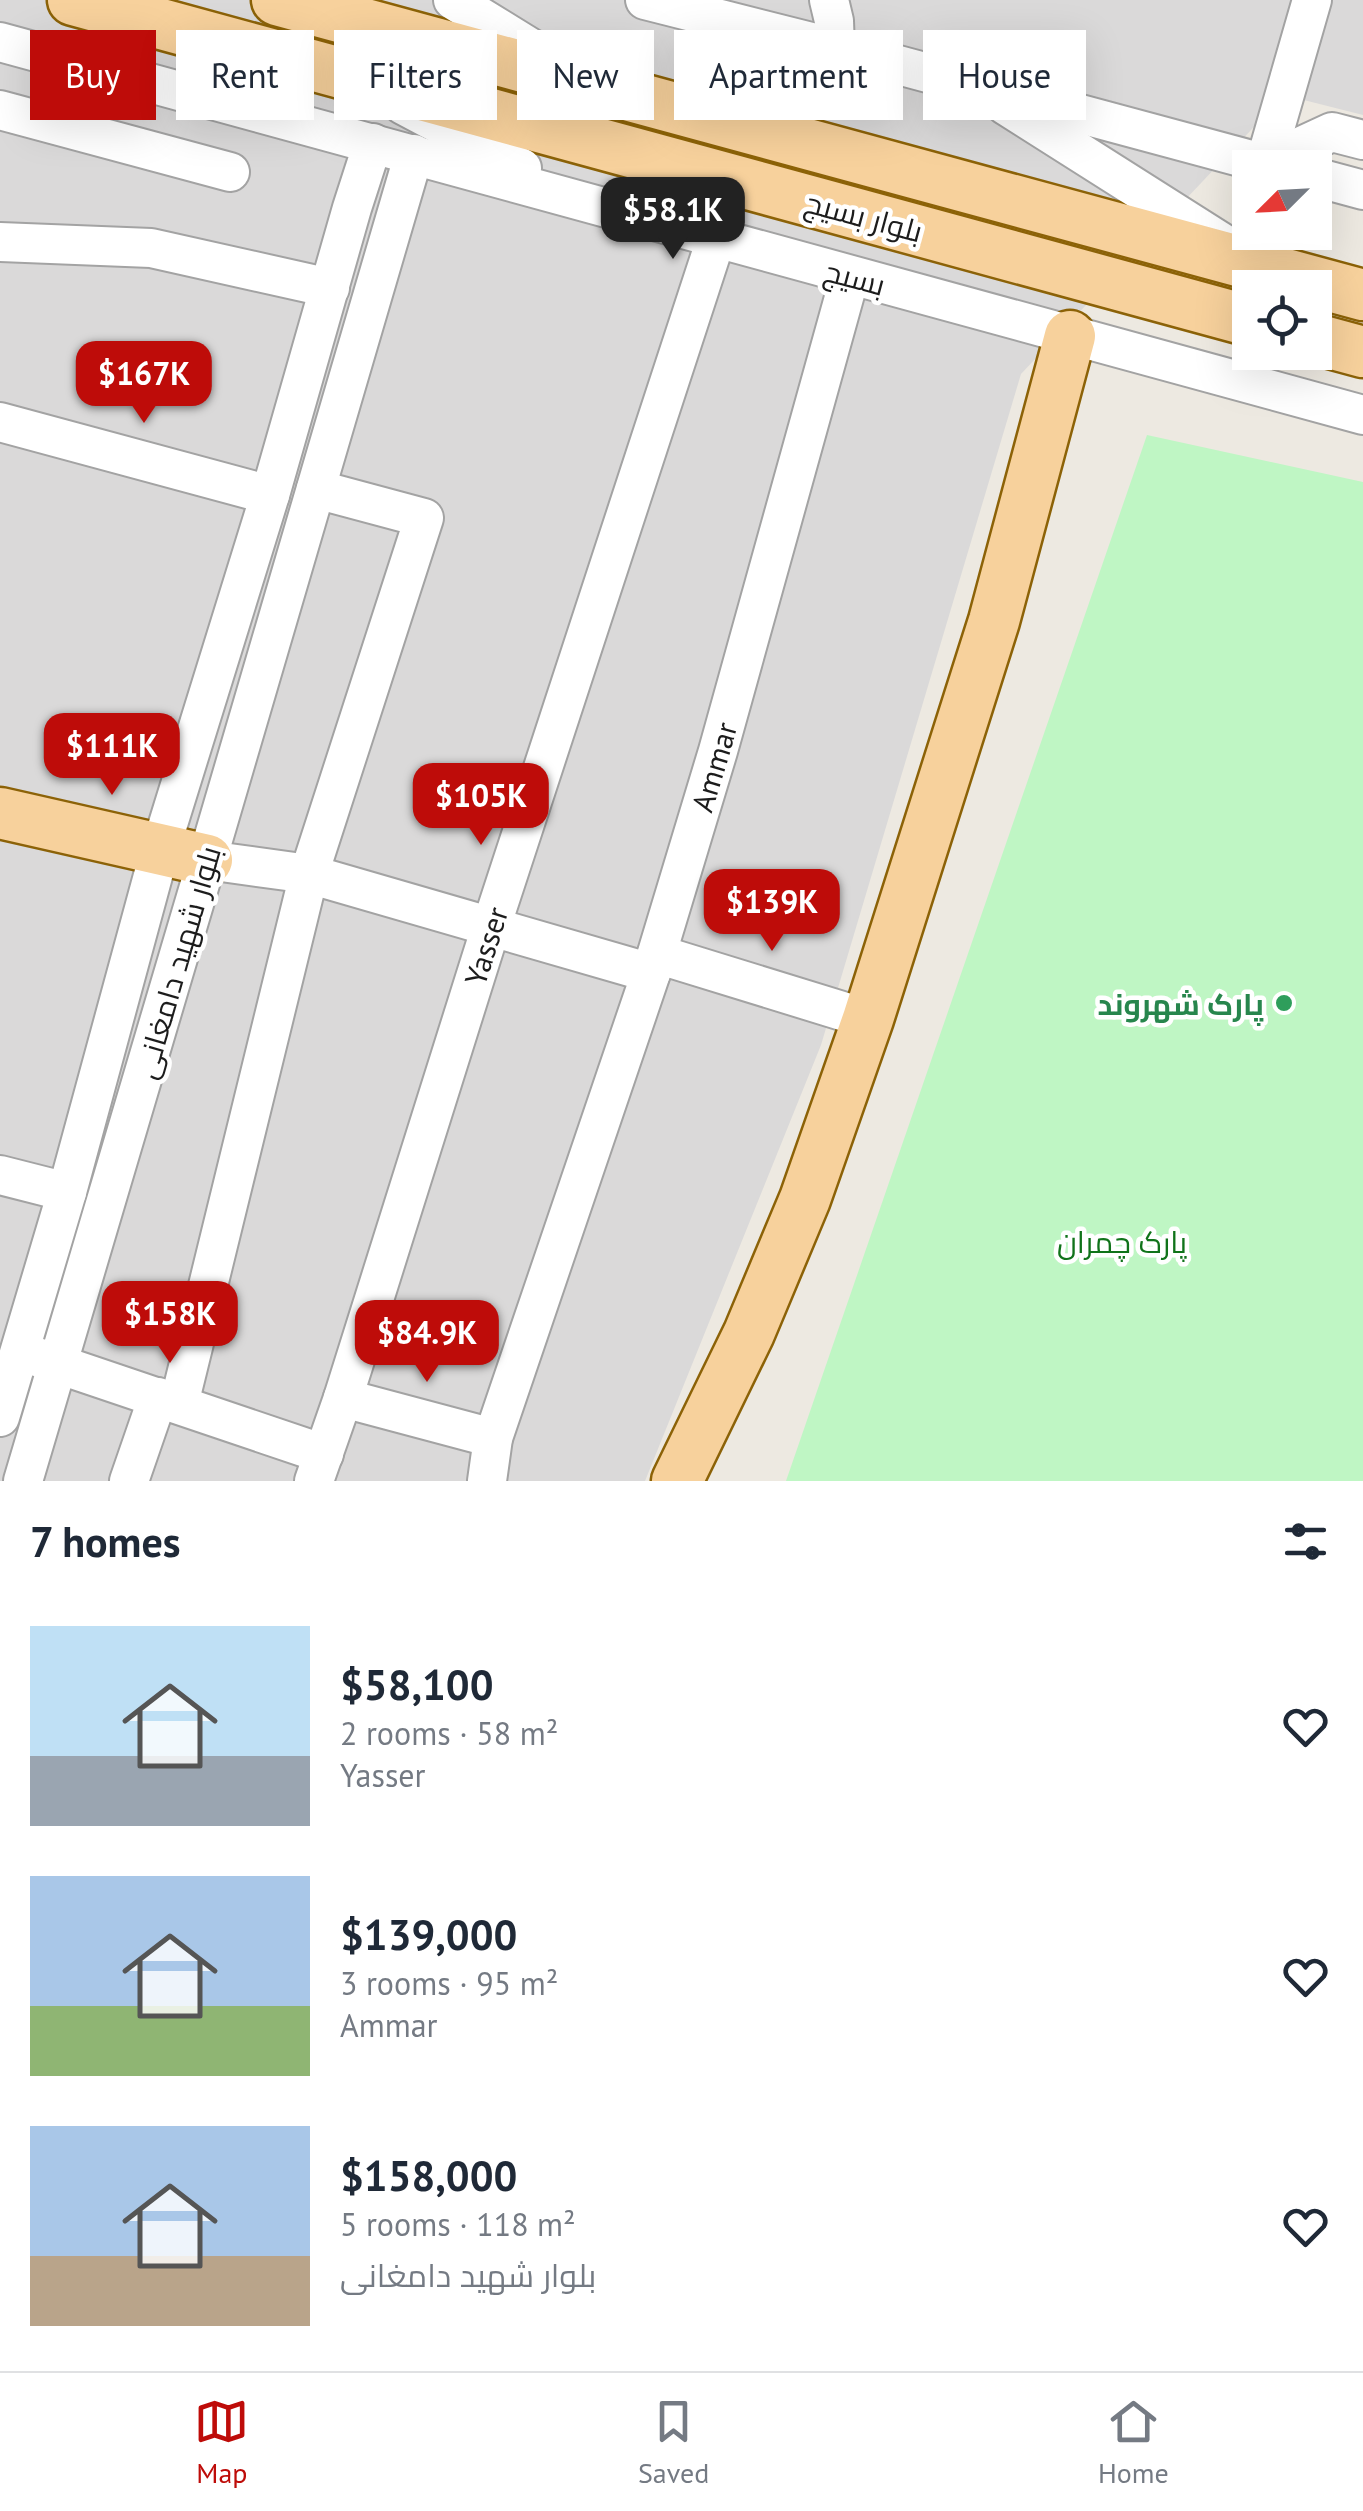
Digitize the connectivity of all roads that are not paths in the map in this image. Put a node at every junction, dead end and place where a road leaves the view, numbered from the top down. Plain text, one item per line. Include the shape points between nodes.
1 (73, 0) edge
2 (276, 0) edge
3 (454, 0) edge
4 (645, 0) edge
5 (829, 0) edge
6 (1312, 0) edge
7 (763, 30) edge
8 (834, 30) edge
9 (517, 39) edge
10 (0, 42) edge
11 (517, 66) edge
12 (334, 71) edge
13 (654, 103) edge
14 (0, 110) edge
15 (1086, 115) edge
16 (497, 116) edge
17 (432, 120) edge
18 (1028, 120) edge
19 (1363, 140) edge
20 (373, 143) junction
21 (1277, 150) edge
22 (1300, 150) edge
23 (414, 154) junction
24 (1232, 154) edge
25 (230, 172) dead end
26 (1332, 182) edge
27 (1363, 190) edge
28 (586, 202) junction
29 (716, 239) junction
30 (0, 242) edge
31 (1260, 268) junction
32 (850, 276) junction
33 (330, 288) junction
34 (1363, 295) edge
35 (1232, 316) edge
36 (1070, 336) junction
37 (1332, 344) edge
38 (1363, 352) edge
39 (1363, 416) edge
40 (0, 422) edge
41 (316, 489) junction
42 (270, 495) junction
43 (0, 813) edge
44 (184, 855) junction
45 (309, 874) junction
46 (491, 927) junction
47 (654, 964) junction
48 (868, 1019) junction
49 (0, 1175) edge
50 (67, 1192) junction
51 (10, 1351) edge
52 (59, 1364) junction
53 (343, 1398) junction
54 (169, 1401) junction
55 (0, 1418) edge
56 (493, 1438) junction
57 (319, 1467) edge
58 (495, 1480) edge
59 (23, 1481) edge
60 (129, 1481) edge
61 (678, 1481) edge

1 - 12 main road, بلوار بسیج
2 - 11 main road, بلوار بسیج
3 - 9 street
4 - 7 street
5 - 8 street
6 - 21 street
10 - 20 street, بسیج
13 - 31 main road, بلوار بسیج
14 - 25 street
15 - 24 street
16 - 35 main road, بلوار بسیج
17 - 28 street
18 - 31 street
19 - 22 street via 1332,132
20 - 23 street, بسیج
20 - 33 street, بلوار شهید دامغانی
23 - 28 street, بسیج
23 - 41 street, بلوار شهید دامغانی
26 - 27 street
28 - 29 street, بسیج
29 - 32 street, بسیج
29 - 46 street, Yasser
30 - 33 street via 151,248
31 - 34 main road, بلوار بسیج
32 - 36 street, بسیج
32 - 47 street, Ammar
33 - 42 street, بلوار شهید دامغانی
36 - 39 street, بسیج
36 - 48 main road via 994,621
37 - 38 main road
40 - 42 street
41 - 44 street, بلوار شهید دامغانی
41 - 45 street via 424,518
42 - 44 street, بلوار شهید دامغانی
43 - 44 main road
44 - 45 street
44 - 50 street, بلوار شهید دامغانی
44 - 52 street, بلوار شهید دامغانی
45 - 46 street
45 - 54 street
46 - 47 street
46 - 53 street, Yasser
47 - 48 street
47 - 56 street, Ammar
48 - 61 main road via 777,1266
49 - 50 street
50 - 51 street, بلوار شهید دامغانی
51 - 52 street
51 - 55 street, بلوار شهید دامغانی
52 - 54 street
52 - 59 street, بلوار شهید دامغانی
53 - 56 street
53 - 57 street, Yasser
54 - 57 street
54 - 60 street
56 - 58 street, Ammar

